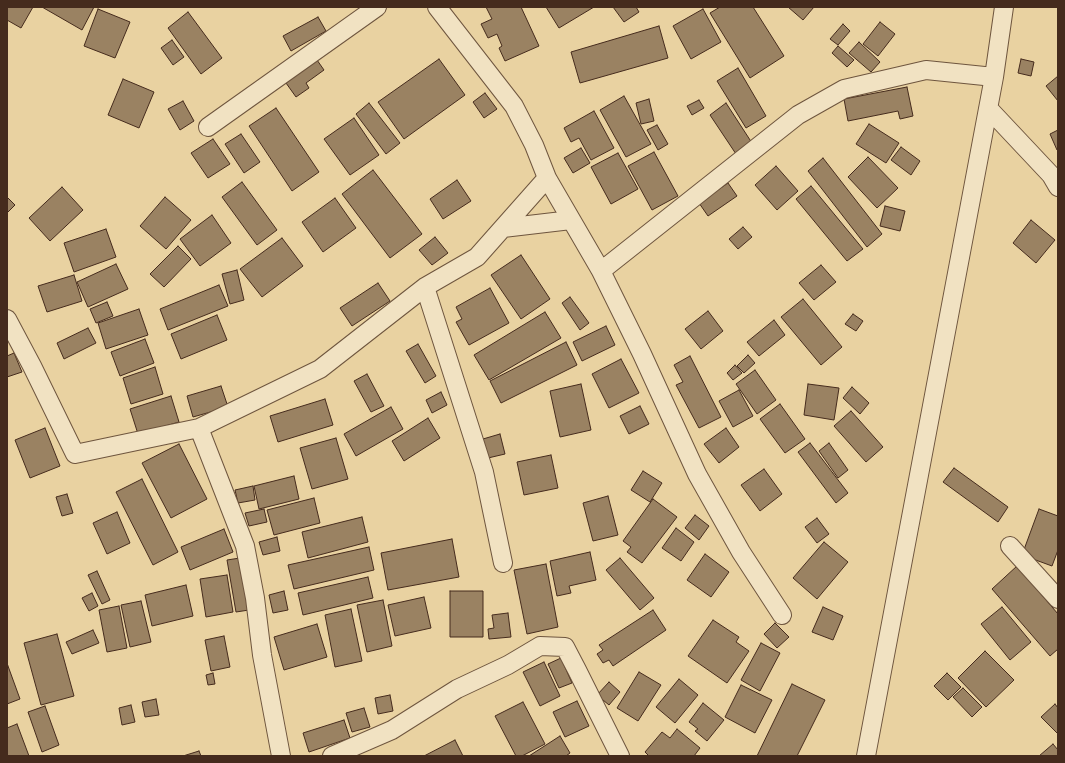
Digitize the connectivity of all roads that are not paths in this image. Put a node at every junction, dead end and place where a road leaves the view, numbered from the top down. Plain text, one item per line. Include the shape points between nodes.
1 (377, 7) edge
2 (437, 7) edge
3 (1004, 7) edge
4 (994, 77) junction
5 (988, 108) junction
6 (208, 127) dead end
7 (547, 178) junction
8 (1058, 187) edge
9 (571, 220) junction
10 (503, 228) junction
11 (601, 271) junction
12 (425, 287) junction
13 (7, 320) edge
14 (199, 428) junction
15 (1010, 546) dead end
16 (503, 563) dead end
17 (1058, 599) edge
18 (782, 614) dead end
19 (281, 756) edge
20 (332, 756) edge
21 (620, 756) edge
22 (866, 756) edge

1 - 6 street
2 - 7 street via 514,106
3 - 4 street
4 - 5 street
4 - 11 street via 926,70 844,89 798,115
5 - 8 street via 1051,175
5 - 22 street
7 - 9 street
7 - 10 street
9 - 10 street
9 - 11 street
10 - 12 street via 477,257
11 - 18 street via 697,474 741,552
12 - 14 street via 320,369
12 - 16 street via 484,472
13 - 14 street via 75,454
14 - 19 street via 245,546
15 - 17 street
20 - 21 street via 392,730 457,689 508,665 540,646 565,647

